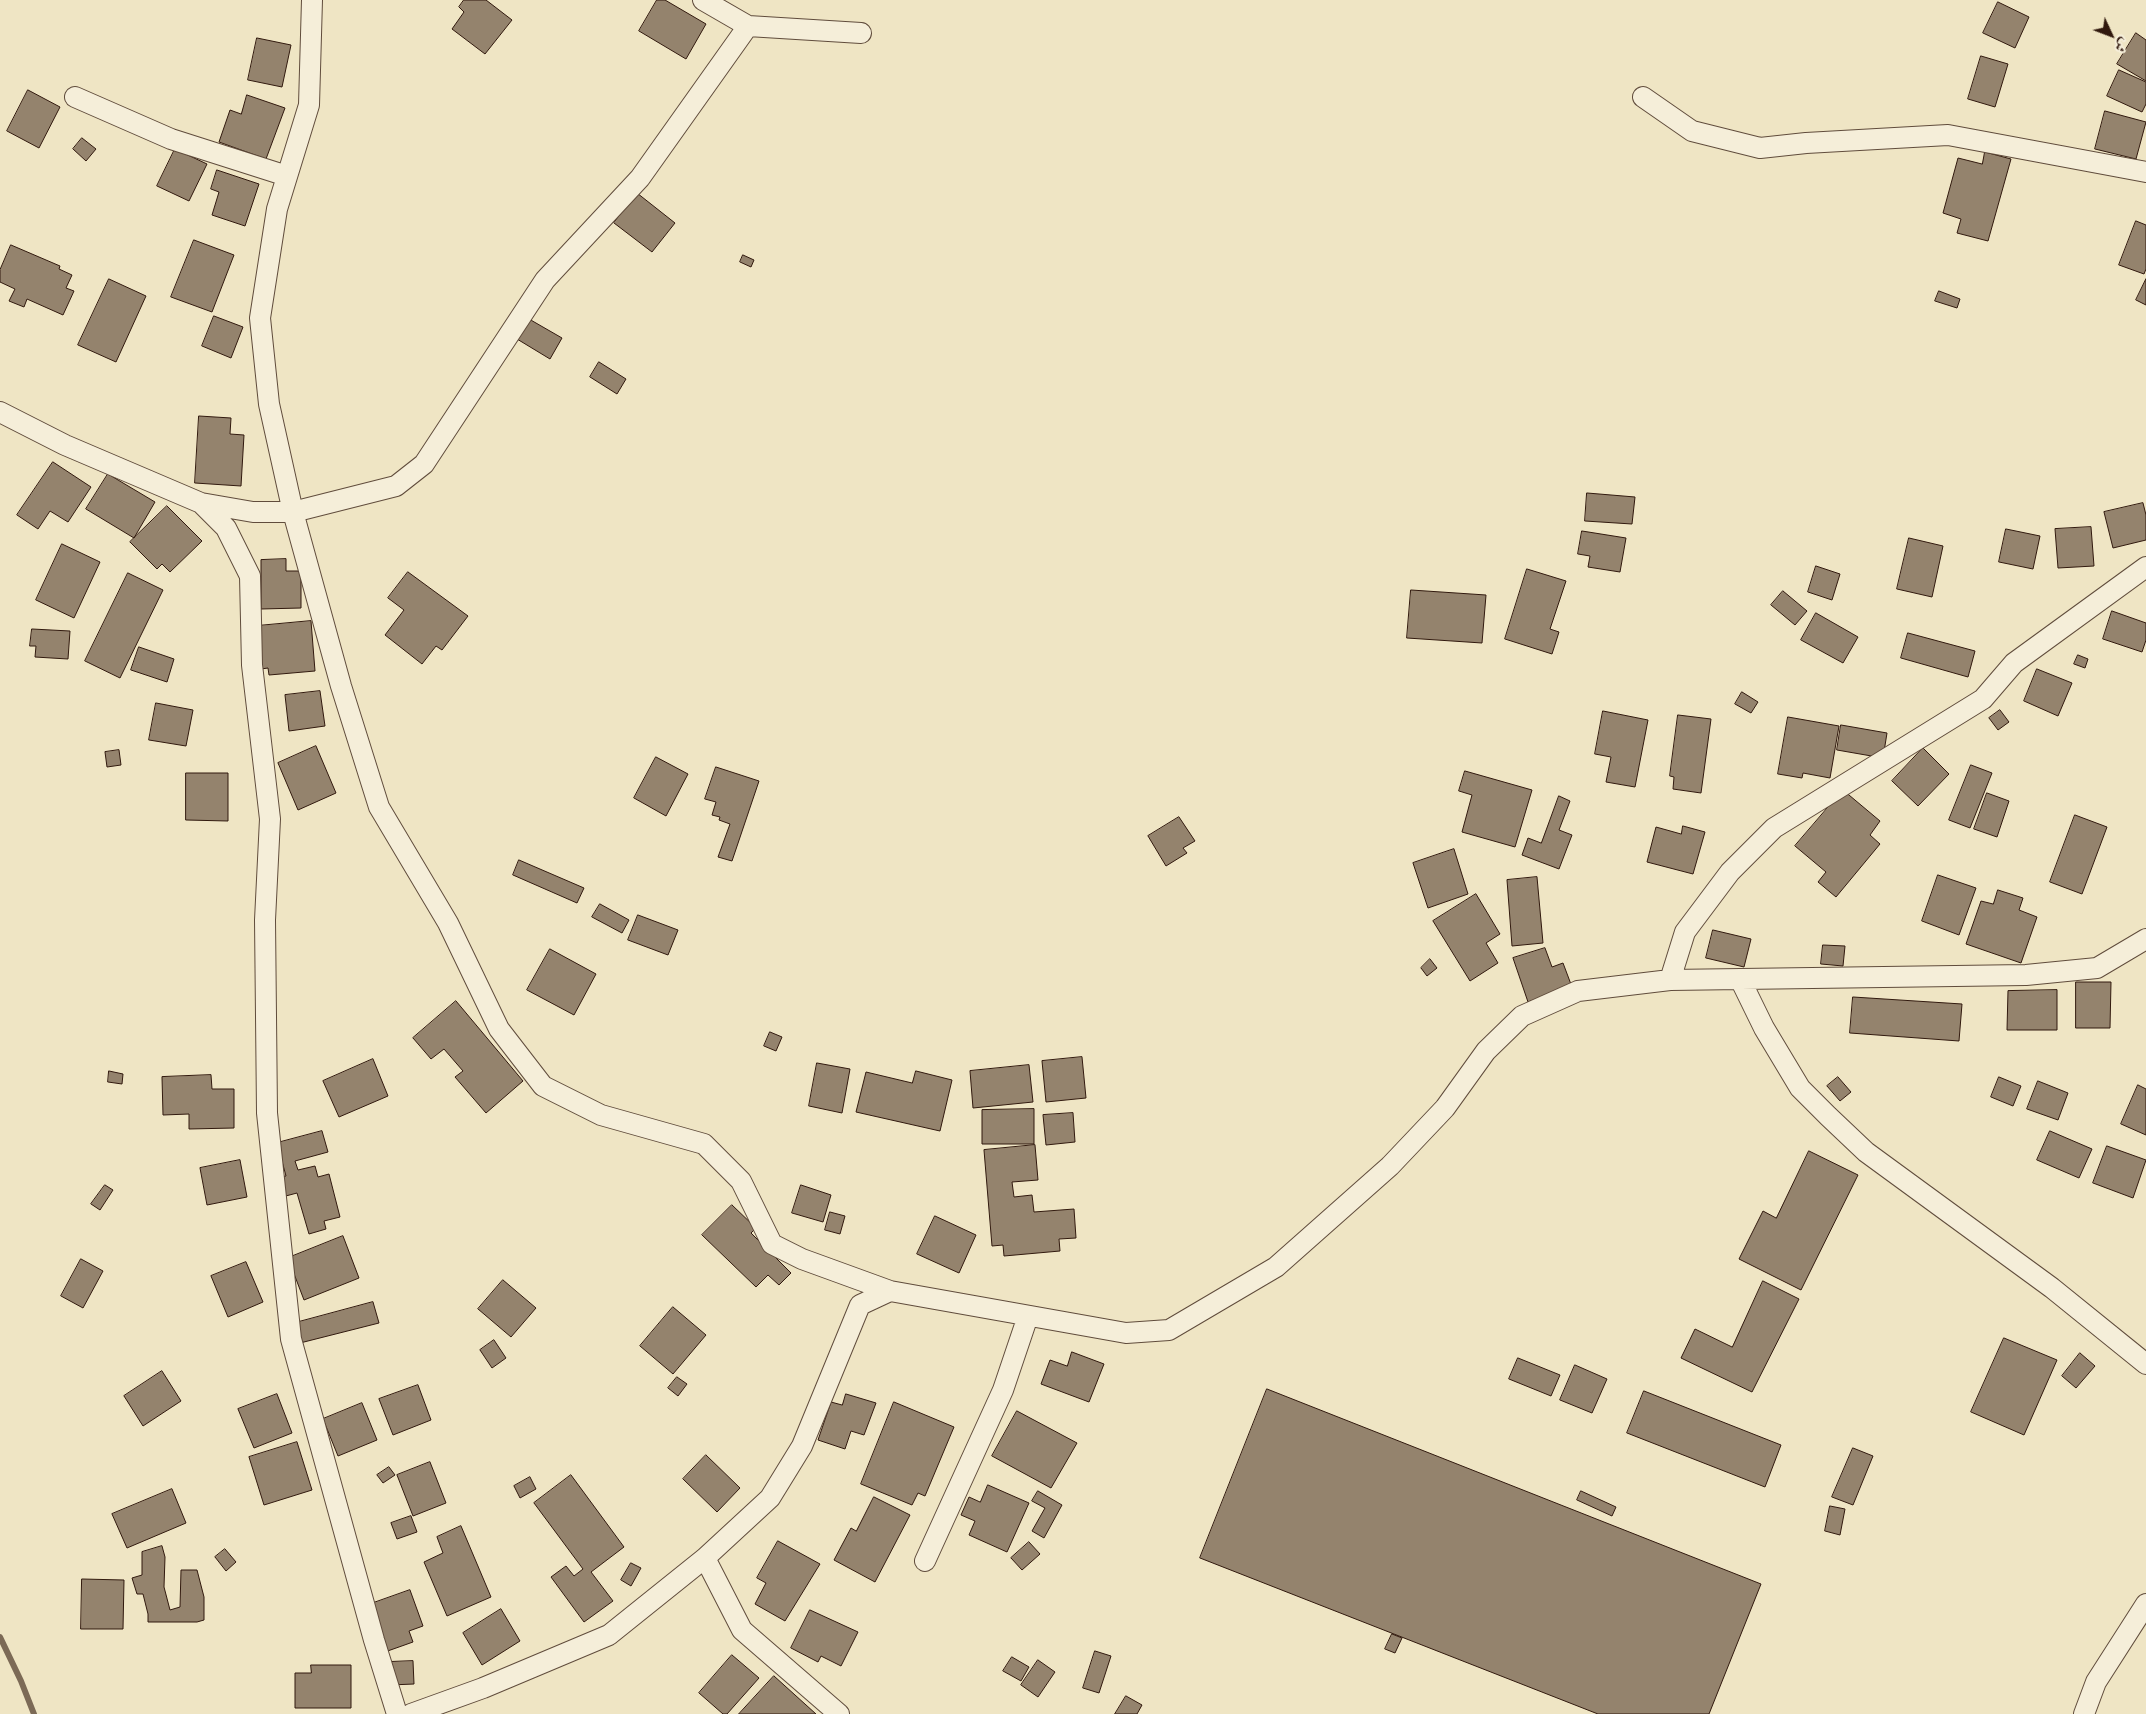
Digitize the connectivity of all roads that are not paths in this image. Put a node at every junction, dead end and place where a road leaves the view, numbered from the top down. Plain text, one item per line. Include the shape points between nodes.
1 (312, 0) edge
2 (703, 0) edge
3 (748, 26) junction
4 (861, 33) dead end
5 (1643, 97) dead end
6 (75, 98) dead end
7 (2146, 172) edge
8 (287, 176) junction
9 (0, 412) edge
10 (201, 503) junction
11 (294, 512) junction
12 (2146, 567) edge
13 (2146, 938) edge
14 (1740, 979) junction
15 (1670, 980) junction
16 (890, 1291) junction
17 (1028, 1316) junction
18 (2146, 1364) edge
19 (705, 1558) junction
20 (925, 1561) dead end
21 (2146, 1604) edge
22 (397, 1714) edge
23 (411, 1714) edge
24 (839, 1714) edge
25 (2084, 1714) edge

1 - 8 street via 309,105
2 - 3 street
3 - 4 street
3 - 11 street via 640,178 545,280 424,464 396,486
5 - 7 street via 1692,131 1760,148 1948,136
6 - 8 street via 171,139
8 - 11 street via 277,209 260,318 269,404
9 - 10 street via 65,445
10 - 11 street via 253,512
10 - 22 street via 226,528 250,576 252,665 270,819 265,920 267,1113 291,1339
11 - 16 street via 341,686 379,807 448,923 499,1029 543,1086 601,1115 704,1144 741,1181 772,1244 802,1259
12 - 15 street via 2014,663 1983,699 1774,828 1730,872 1685,932
13 - 14 street via 2097,968 2026,975
14 - 15 street
14 - 18 street via 1764,1028 1800,1088 1828,1116 1866,1152 2052,1288
15 - 17 street via 1578,991 1522,1016 1486,1051 1445,1108 1390,1166 1276,1267 1169,1330 1126,1333
16 - 17 street
16 - 19 street via 860,1306 802,1446 770,1498
17 - 20 street via 1003,1390
19 - 23 street via 609,1635 483,1688
19 - 24 street via 742,1630
21 - 25 street via 2096,1682

